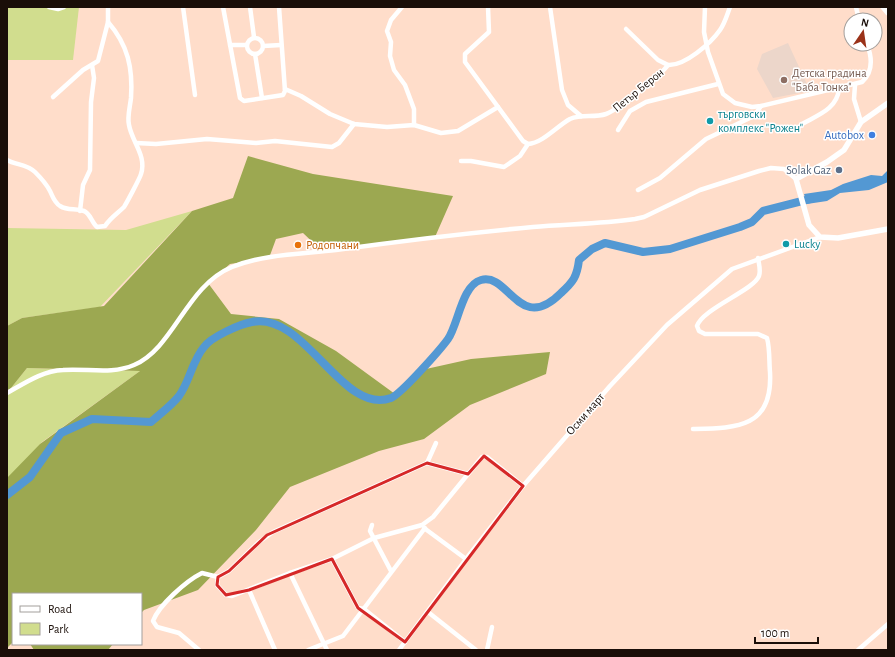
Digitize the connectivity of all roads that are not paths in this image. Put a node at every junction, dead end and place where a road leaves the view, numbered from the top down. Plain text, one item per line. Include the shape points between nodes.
1 (49, 7) edge
2 (64, 7) edge
3 (108, 7) edge
4 (183, 7) edge
5 (224, 7) edge
6 (250, 7) edge
7 (279, 7) edge
8 (402, 7) edge
9 (488, 7) edge
10 (550, 7) edge
11 (705, 7) edge
12 (730, 7) edge
13 (883, 7) edge
14 (888, 13) edge
15 (108, 22) junction
16 (626, 29) dead end
17 (254, 37) junction
18 (230, 45) junction
19 (246, 45) junction
20 (281, 45) junction
21 (263, 46) junction
22 (869, 52) edge
23 (256, 54) junction
24 (92, 65) junction
25 (668, 65) junction
26 (718, 84) junction
27 (855, 85) junction
28 (839, 89) junction
29 (285, 90) junction
30 (196, 95) dead end
31 (53, 98) dead end
32 (262, 98) junction
33 (888, 103) edge
34 (498, 106) junction
35 (761, 106) junction
36 (581, 116) junction
37 (861, 122) junction
38 (354, 124) junction
39 (802, 124) dead end
40 (414, 126) junction
41 (618, 130) dead end
42 (136, 143) junction
43 (528, 144) junction
44 (7, 160) edge
45 (460, 161) dead end
46 (796, 179) junction
47 (638, 190) dead end
48 (80, 211) junction
49 (888, 229) edge
50 (820, 236) junction
51 (758, 258) junction
52 (7, 393) edge
53 (693, 429) dead end
54 (436, 443) dead end
55 (427, 463) junction
56 (468, 474) junction
57 (523, 486) junction
58 (372, 525) dead end
59 (416, 527) junction
60 (426, 528) junction
61 (374, 538) junction
62 (332, 559) junction
63 (466, 559) junction
64 (391, 572) junction
65 (290, 573) junction
66 (218, 577) junction
67 (249, 590) junction
68 (364, 609) junction
69 (428, 612) junction
70 (888, 624) edge
71 (492, 627) dead end
72 (405, 642) junction
73 (324, 644) junction
74 (199, 650) edge
75 (275, 650) edge
76 (308, 650) edge
77 (327, 650) edge
78 (400, 650) edge
79 (476, 650) edge
80 (487, 650) edge
81 (858, 650) edge

1 - 2 street
3 - 15 street
4 - 30 street
5 - 18 street
6 - 17 street
7 - 20 street
8 - 40 street via 387,31 394,70 404,85 414,109
9 - 34 street via 489,32 464,59
10 - 36 street via 562,90 568,105
11 - 26 street via 704,36
12 - 25 street, Петър Берон via 726,21 714,37 681,63
13 - 14 main road
15 - 24 street via 98,61
15 - 42 street via 124,42 130,58 132,84 128,122
16 - 25 street via 658,60
17 - 19 street via 249,39
17 - 21 street via 260,39
18 - 19 street
18 - 32 street via 240,98
19 - 23 street via 249,52
20 - 21 street
20 - 29 street
21 - 23 street
22 - 27 street via 870,70 866,78
23 - 32 street
24 - 31 street via 82,70
24 - 48 street via 94,78 90,170 83,185
25 - 36 street, Петър Берон via 648,85 612,111
26 - 35 street via 723,94 735,103 752,107
26 - 41 street via 646,102 630,111
27 - 28 street
27 - 37 street via 854,100
28 - 35 street
28 - 39 street via 836,102
29 - 32 street via 283,94
29 - 38 street
33 - 37 main road
34 - 40 street via 467,127 449,133
34 - 43 street via 523,141
35 - 47 street via 754,116 706,139 660,178
36 - 43 street, Петър Берон via 563,123 538,141
37 - 46 main road via 844,150
38 - 40 street
38 - 42 street via 339,143 332,147 275,141 256,143 207,139
42 - 48 street via 143,168 125,206 102,228 93,224 88,214
43 - 45 street via 520,156 504,167 471,160
44 - 48 street via 16,166 24,166 34,171 59,206
46 - 50 main road via 810,228
46 - 52 street via 784,169 771,168 700,190 635,219 422,238 269,258 242,264 216,276 204,286 155,350 135,365 116,371 49,372
49 - 50 main road via 838,238
50 - 51 street, Осми март
51 - 53 street via 760,271 755,282 701,319 697,326 699,331 705,334 758,334 766,338 770,385 768,399 759,415 742,425
51 - 57 street, Осми март via 725,274 668,325 610,386
54 - 55 street
55 - 56 street
55 - 66 street via 273,532 229,571
56 - 57 street via 484,456
56 - 59 street via 432,518
57 - 63 street, Осми март
58 - 61 street via 370,531
59 - 60 street
59 - 61 street
60 - 63 street
60 - 64 street
61 - 62 street
61 - 64 street
62 - 65 street
62 - 68 street via 358,608
63 - 69 street, Осми март
64 - 68 street
65 - 67 street
65 - 73 street
66 - 67 street via 217,585 226,595 232,596
66 - 74 street via 202,573 190,579 153,619 155,625 179,632
67 - 75 street
68 - 72 street
68 - 73 street via 343,636
69 - 72 street, Осми март
69 - 79 street
70 - 81 street
71 - 80 street
72 - 78 street, Осми март
73 - 76 street
73 - 77 street

